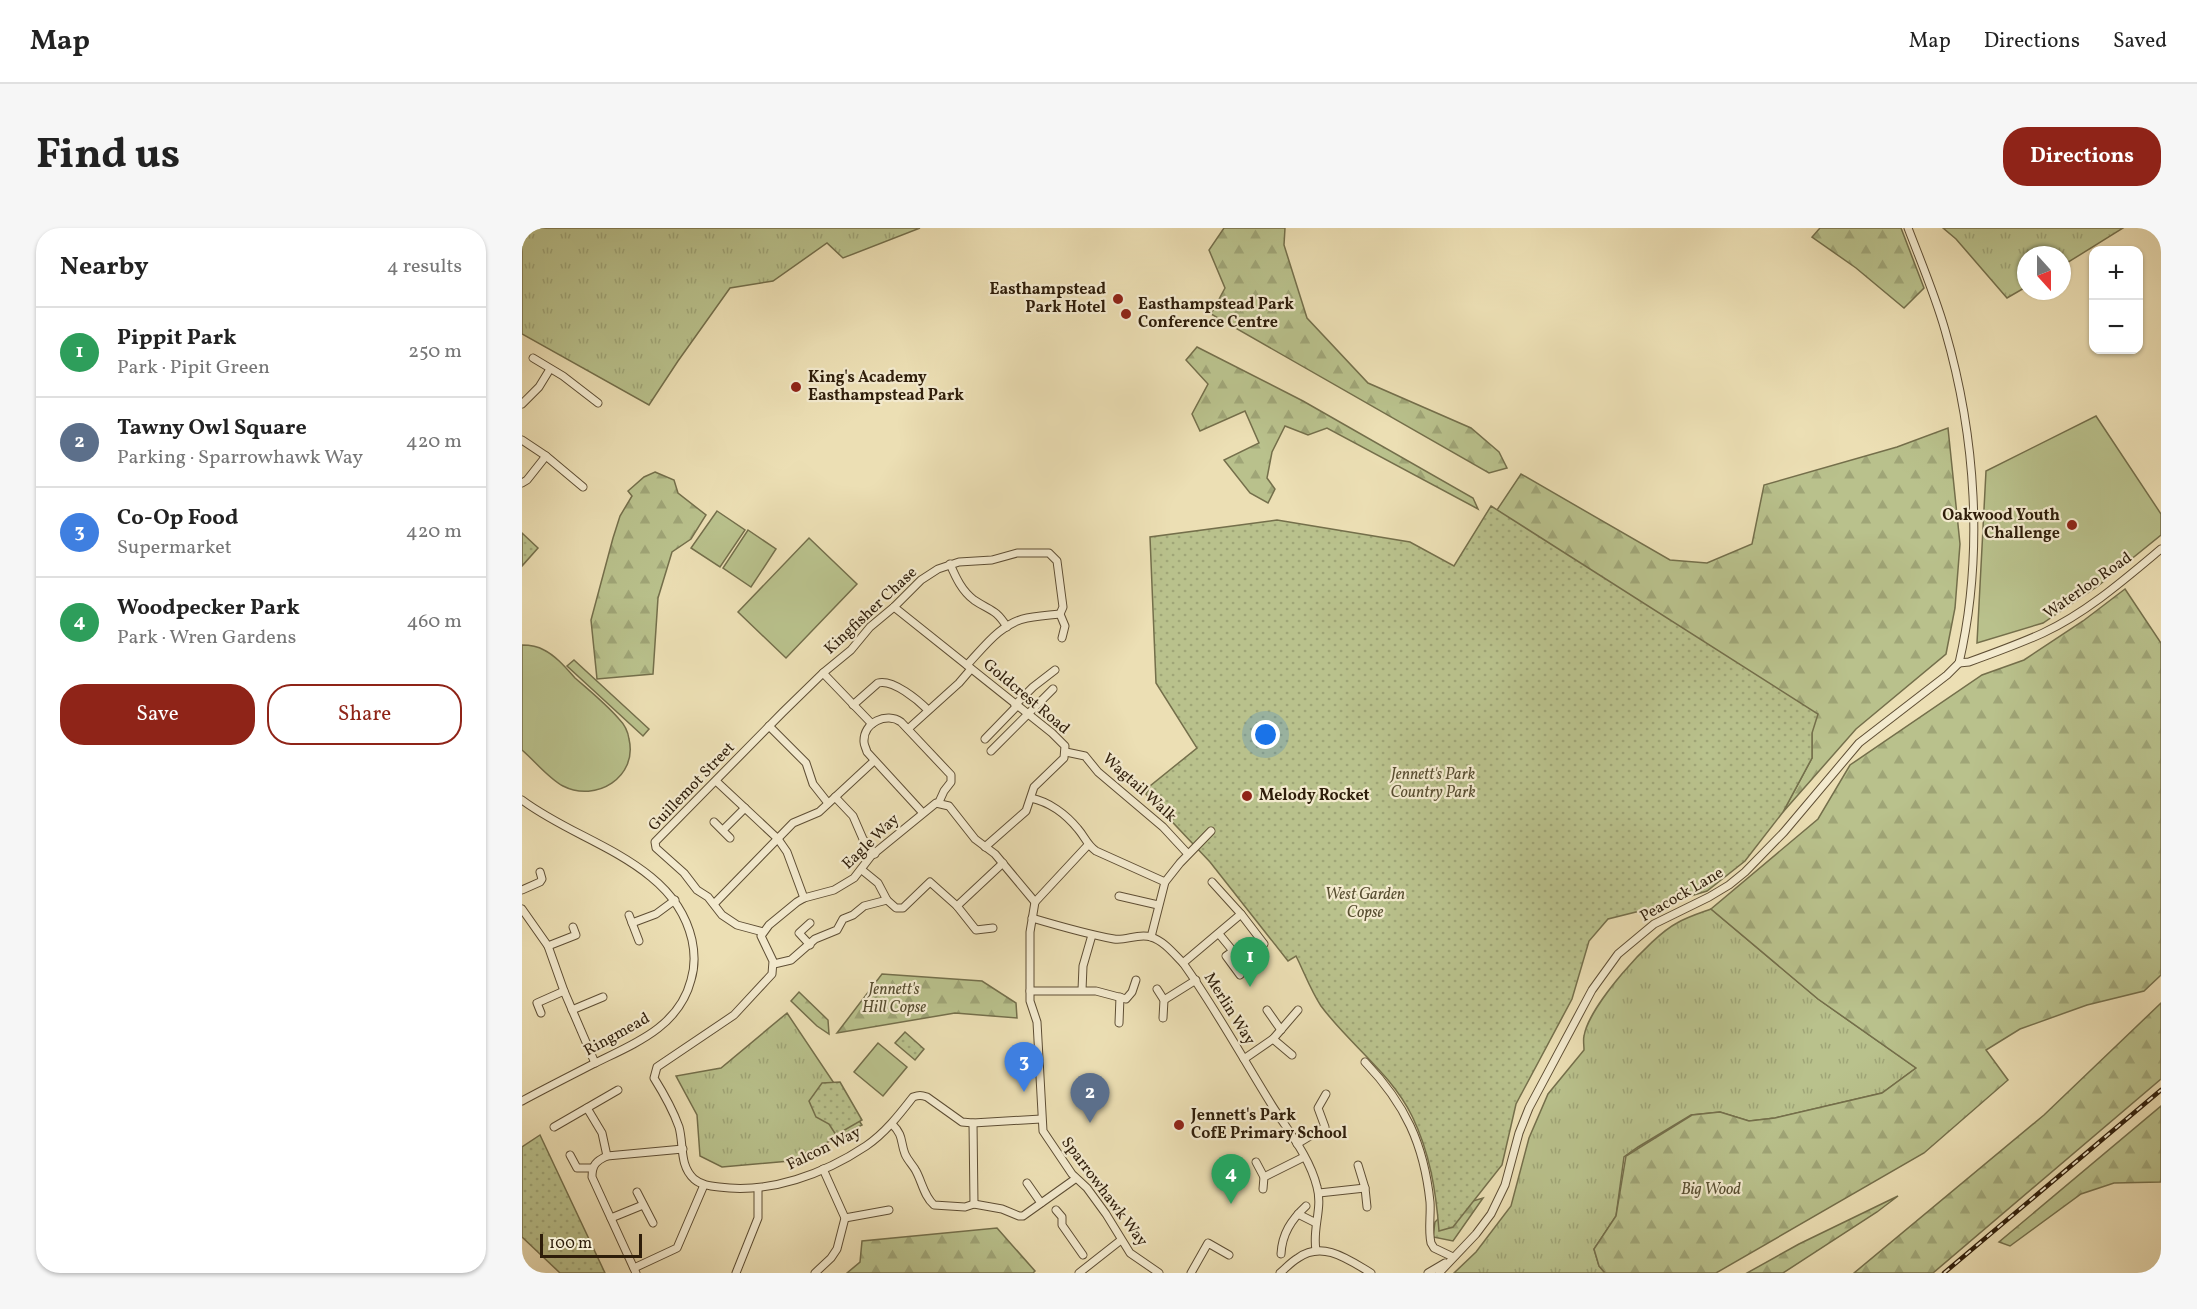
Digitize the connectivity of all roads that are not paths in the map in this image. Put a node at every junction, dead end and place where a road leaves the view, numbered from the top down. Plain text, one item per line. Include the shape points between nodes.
1 (1908, 228) edge
2 (533, 358) dead end
3 (550, 369) junction
4 (598, 403) dead end
5 (522, 404) edge
6 (522, 440) edge
7 (546, 456) junction
8 (522, 483) edge
9 (583, 487) dead end
10 (2161, 549) edge
11 (950, 564) junction
12 (894, 607) junction
13 (1060, 614) junction
14 (1007, 627) junction
15 (1062, 638) dead end
16 (1959, 663) junction
17 (969, 667) junction
18 (1055, 670) dead end
19 (823, 673) junction
20 (1053, 689) dead end
21 (854, 705) junction
22 (1016, 706) junction
23 (928, 710) junction
24 (1027, 714) junction
25 (872, 724) junction
26 (769, 726) junction
27 (908, 729) junction
28 (985, 739) dead end
29 (991, 751) dead end
30 (1066, 752) junction
31 (874, 761) junction
32 (716, 781) junction
33 (835, 797) junction
34 (1031, 798) junction
35 (522, 800) edge
36 (939, 802) junction
37 (828, 803) junction
38 (745, 808) junction
39 (922, 812) junction
40 (714, 822) dead end
41 (723, 830) junction
42 (1211, 831) dead end
43 (730, 838) dead end
44 (778, 839) junction
45 (1088, 845) junction
46 (986, 847) junction
47 (875, 854) junction
48 (1188, 854) junction
49 (1003, 863) junction
50 (862, 870) junction
51 (540, 872) dead end
52 (1166, 882) junction
53 (1212, 882) dead end
54 (522, 890) edge
55 (1119, 896) dead end
56 (804, 898) junction
57 (675, 900) junction
58 (887, 900) junction
59 (1035, 902) junction
60 (714, 904) junction
61 (1158, 905) junction
62 (957, 906) junction
63 (522, 909) edge
64 (1239, 917) junction
65 (1032, 918) junction
66 (810, 923) dead end
67 (573, 927) dead end
68 (993, 928) dead end
69 (763, 932) junction
70 (1219, 934) junction
71 (1092, 935) junction
72 (1151, 937) junction
73 (639, 940) dead end
74 (1264, 944) dead end
75 (810, 945) junction
76 (548, 946) junction
77 (1184, 963) junction
78 (774, 964) junction
79 (1240, 975) dead end
80 (1136, 980) dead end
81 (1196, 980) junction
82 (1156, 989) dead end
83 (1082, 990) junction
84 (564, 991) junction
85 (1030, 991) junction
86 (603, 997) dead end
87 (1120, 997) junction
88 (1164, 1000) junction
89 (573, 1010) junction
90 (1267, 1010) dead end
91 (1298, 1010) dead end
92 (541, 1013) dead end
93 (1162, 1018) dead end
94 (1119, 1023) dead end
95 (1281, 1030) junction
96 (1273, 1040) junction
97 (1292, 1055) dead end
98 (1244, 1059) junction
99 (1365, 1062) dead end
100 (595, 1063) junction
101 (618, 1090) dead end
102 (1326, 1094) dead end
103 (522, 1101) edge
104 (587, 1108) junction
105 (1041, 1119) junction
106 (892, 1124) junction
107 (973, 1124) junction
108 (555, 1127) dead end
109 (1297, 1144) junction
110 (683, 1149) junction
111 (570, 1155) dead end
112 (607, 1156) junction
113 (1304, 1157) junction
114 (1256, 1162) dead end
115 (1358, 1165) dead end
116 (592, 1168) junction
117 (823, 1169) junction
118 (1264, 1177) junction
119 (1075, 1179) junction
120 (1027, 1183) dead end
121 (704, 1185) junction
122 (758, 1188) junction
123 (1365, 1188) junction
124 (1263, 1189) dead end
125 (637, 1192) dead end
126 (1319, 1193) junction
127 (1041, 1203) junction
128 (974, 1204) junction
129 (643, 1205) junction
130 (1306, 1206) dead end
131 (1366, 1207) dead end
132 (889, 1210) dead end
133 (1056, 1210) dead end
134 (1298, 1214) junction
135 (610, 1218) junction
136 (845, 1218) junction
137 (653, 1223) dead end
138 (1316, 1223) junction
139 (1121, 1240) junction
140 (1316, 1250) junction
141 (1281, 1254) dead end
142 (1229, 1255) dead end
143 (1452, 1259) junction
144 (1086, 1260) junction
145 (635, 1271) edge
146 (736, 1273) edge
147 (815, 1273) edge
148 (1079, 1273) edge
149 (1159, 1273) edge
150 (1191, 1273) edge
151 (1280, 1273) edge
152 (1371, 1273) edge
153 (1428, 1273) edge
154 (1439, 1273) edge

1 - 16 street via 1945,331 1961,393 1970,457 1970,597
2 - 3 street
3 - 4 street
3 - 5 street
6 - 7 street
7 - 8 street
7 - 9 street
10 - 16 street, Waterloo Road via 2088,606 2044,633
11 - 12 street, Kingfisher Chase via 921,580
11 - 13 street, Kingfisher Chase via 1017,553 1049,553 1057,561 1064,607
11 - 14 street via 964,590 997,612
12 - 17 street, Goldcrest Road
12 - 19 street, Kingfisher Chase
13 - 14 street via 1025,618
13 - 15 street, Kingfisher Chase via 1065,626
14 - 17 street via 993,637
16 - 143 street, Peacock Lane via 1859,743 1746,872 1709,897 1654,924 1618,954 1592,990 1529,1108 1505,1185 1491,1214
17 - 22 street, Goldcrest Road
17 - 23 street via 959,683
18 - 22 street
19 - 21 street
19 - 26 street, Guillemot Street
20 - 24 street
21 - 23 street via 883,681 917,699
21 - 25 street
22 - 24 street, Goldcrest Road
22 - 28 street
23 - 27 street
24 - 29 street
24 - 30 street, Goldcrest Road via 1060,739
25 - 27 street via 892,718
25 - 31 street via 864,742
26 - 32 street, Guillemot Street
26 - 37 street via 806,763 813,784
27 - 36 street via 952,777
30 - 34 street, Goldcrest Road via 1034,787
30 - 48 street, Wagtail Walk via 1085,756 1098,772 1164,827
31 - 33 street
31 - 39 street
32 - 38 street
32 - 60 street, Guillemot Street via 655,842 656,848
33 - 37 street
33 - 47 street via 852,816
34 - 45 street via 1056,809 1078,829
34 - 46 street, Goldcrest Road via 1026,811
35 - 57 street, Ringmead via 622,856
36 - 39 street, Eagle Way
36 - 46 street via 949,806
37 - 44 street via 819,812 793,823
38 - 41 street
38 - 44 street
39 - 47 street, Eagle Way
40 - 41 street
41 - 43 street
42 - 48 street
44 - 56 street
44 - 60 street
45 - 52 street via 1106,857
45 - 59 street
46 - 49 street
47 - 50 street, Eagle Way
48 - 52 street
49 - 59 street
49 - 62 street
50 - 56 street, Eagle Way via 846,885
50 - 58 street via 878,883
51 - 54 street via 540,882
52 - 61 street
53 - 64 street
55 - 61 street
56 - 69 street, Eagle Way
57 - 73 street via 656,914 631,919
57 - 100 street, Ringmead via 689,926 695,950 688,992 676,1013 657,1030
58 - 62 street via 896,908 903,908 930,882
58 - 75 street via 864,906 843,919 837,930
59 - 65 street, Sparrowhawk Way
60 - 69 street, Guillemot Street via 733,923
61 - 72 street
62 - 68 street via 976,930
63 - 76 street
64 - 70 street
64 - 74 street
65 - 71 street
65 - 85 street, Sparrowhawk Way
66 - 75 street via 799,933
67 - 76 street via 576,935
69 - 78 street via 763,942
70 - 77 street
70 - 79 street via 1233,951 1226,956
71 - 72 street via 1117,939
71 - 83 street via 1083,966
72 - 77 street, Merlin Way
75 - 78 street via 791,960
76 - 84 street
77 - 81 street, Merlin Way
78 - 110 street via 772,974 734,1015 655,1071 654,1078 679,1128
80 - 87 street via 1126,999
81 - 88 street
81 - 98 street, Merlin Way
82 - 88 street
83 - 85 street
83 - 87 street
84 - 89 street
84 - 92 street via 537,1002
85 - 105 street, Sparrowhawk Way via 1037,1022
86 - 89 street
87 - 94 street
88 - 93 street
89 - 100 street
90 - 95 street
91 - 95 street
95 - 96 street
96 - 97 street
96 - 98 street
98 - 109 street, Merlin Way
99 - 143 street via 1411,1124 1424,1163 1431,1243
100 - 103 street, Ringmead
101 - 104 street
102 - 109 street via 1318,1108 1325,1126
104 - 108 street
104 - 112 street via 602,1133
105 - 107 street, Falcon Way
105 - 119 street, Sparrowhawk Way via 1043,1131
106 - 107 street, Falcon Way via 913,1097 922,1095 962,1122
106 - 117 street, Falcon Way via 864,1147
106 - 128 street via 902,1136 906,1158 930,1202 964,1207
107 - 128 street
109 - 113 street, Merlin Way
110 - 112 street
110 - 121 street via 685,1168
111 - 116 street via 577,1168
112 - 116 street
113 - 118 street
113 - 126 street, Merlin Way
114 - 118 street
115 - 123 street
116 - 135 street via 592,1177
117 - 122 street, Falcon Way
117 - 136 street
118 - 124 street
119 - 127 street
119 - 139 street, Sparrowhawk Way via 1087,1188
120 - 127 street
121 - 122 street, Falcon Way
121 - 145 street via 677,1248
122 - 146 street via 758,1218
123 - 126 street
123 - 131 street
125 - 129 street
126 - 138 street, Merlin Way
127 - 128 street via 1019,1216
129 - 135 street
129 - 137 street
130 - 134 street
132 - 136 street
133 - 144 street
134 - 138 street
134 - 141 street via 1286,1229
135 - 145 street
136 - 147 street via 837,1249
138 - 140 street, Merlin Way
139 - 144 street
139 - 149 street, Sparrowhawk Way via 1135,1258
140 - 151 street via 1297,1258
140 - 152 street via 1342,1256
142 - 150 street via 1208,1243
143 - 153 street, Peacock Lane
143 - 154 street, Peacock Lane
144 - 148 street

